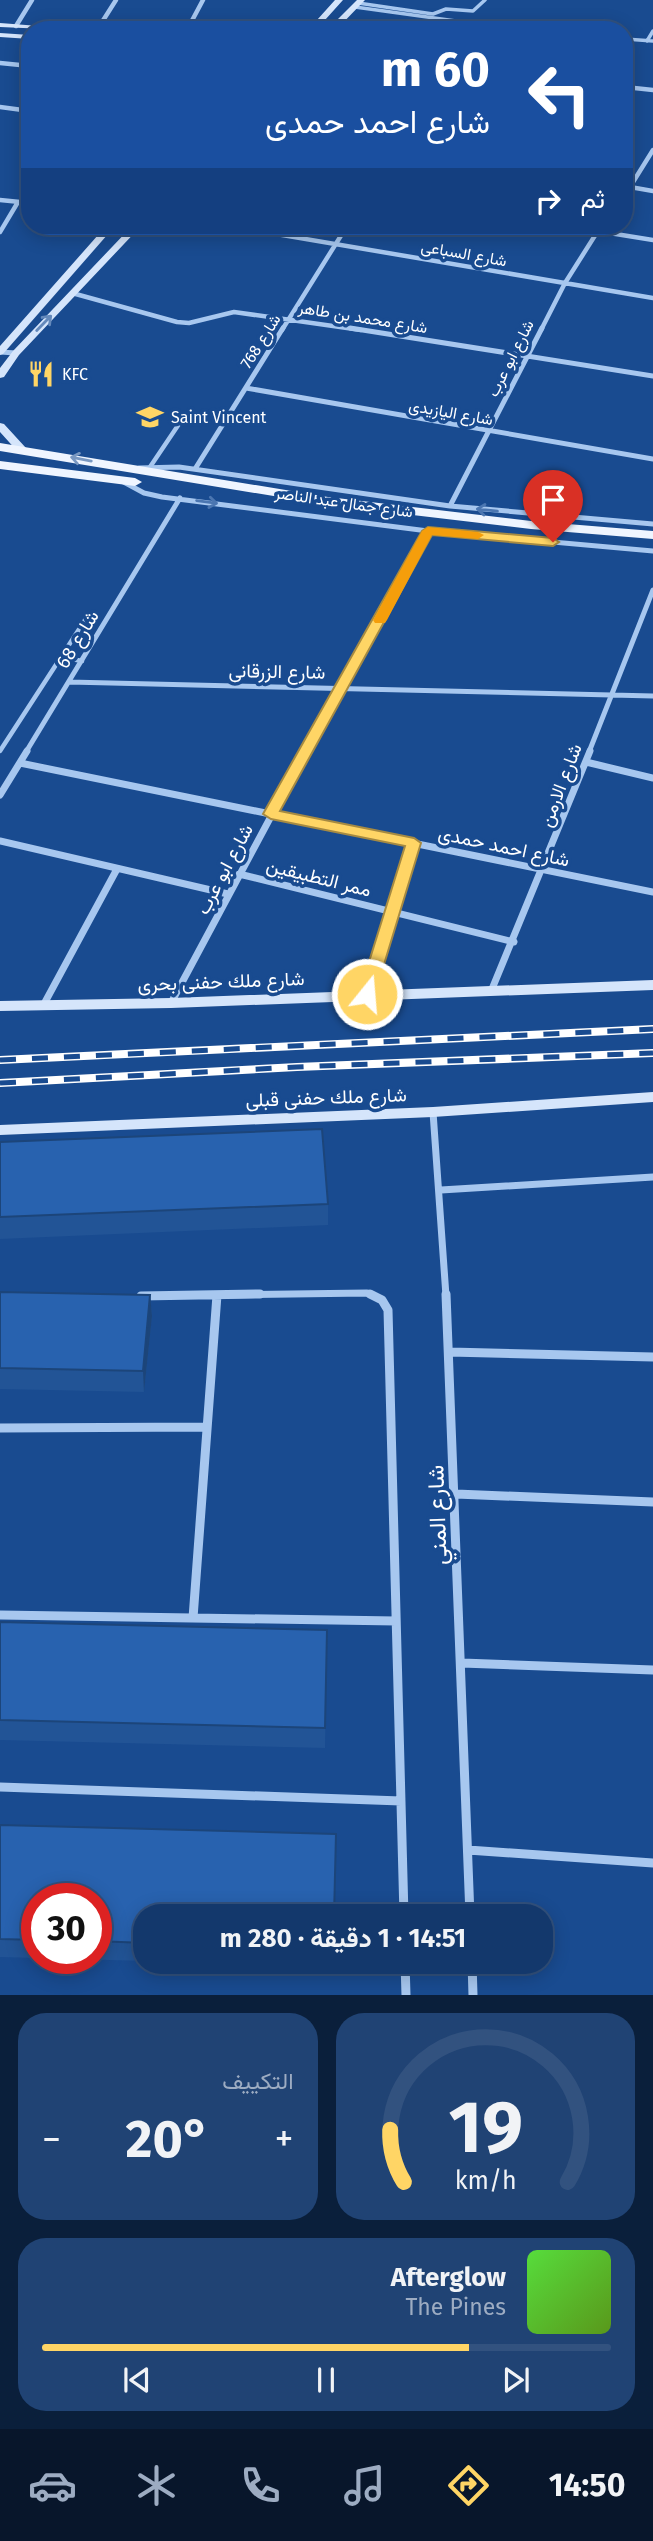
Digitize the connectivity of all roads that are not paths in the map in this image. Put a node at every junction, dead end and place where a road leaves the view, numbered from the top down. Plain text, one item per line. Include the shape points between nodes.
1 (32, 0) edge
2 (116, 0) edge
3 (203, 0) edge
4 (339, 0) edge
5 (485, 0) edge
6 (358, 3) edge
7 (103, 21) edge
8 (192, 21) edge
9 (320, 21) edge
10 (340, 21) edge
11 (463, 21) edge
12 (0, 25) edge
13 (16, 26) junction
14 (21, 26) edge
15 (653, 31) edge
16 (0, 35) edge
17 (21, 36) edge
18 (633, 40) edge
19 (647, 41) junction
20 (653, 41) edge
21 (0, 63) edge
22 (21, 65) edge
23 (633, 88) edge
24 (653, 90) edge
25 (0, 107) edge
26 (21, 110) edge
27 (653, 150) edge
28 (633, 182) edge
29 (633, 188) edge
30 (653, 191) edge
31 (0, 200) edge
32 (18, 202) junction
33 (21, 202) edge
34 (0, 232) edge
35 (103, 235) edge
36 (127, 235) edge
37 (282, 235) edge
38 (341, 235) edge
39 (595, 235) edge
40 (630, 235) edge
41 (653, 240) edge
42 (335, 244) junction
43 (565, 283) junction
44 (72, 293) junction
45 (653, 298) edge
46 (289, 318) junction
47 (0, 352) edge
48 (16, 353) junction
49 (528, 355) junction
50 (0, 376) edge
51 (653, 376) edge
52 (246, 388) junction
53 (183, 418) dead end
54 (0, 426) edge
55 (489, 431) junction
56 (0, 447) edge
57 (22, 450) junction
58 (653, 459) edge
59 (3, 467) edge
60 (150, 467) junction
61 (123, 474) junction
62 (189, 484) junction
63 (450, 506) junction
64 (653, 524) edge
65 (428, 531) junction
66 (653, 535) edge
67 (653, 543) edge
68 (653, 551) edge
69 (653, 590) edge
70 (89, 614) dead end
71 (61, 657) junction
72 (82, 661) junction
73 (69, 682) junction
74 (343, 689) junction
75 (612, 695) junction
76 (653, 696) edge
77 (0, 751) edge
78 (586, 762) junction
79 (20, 763) junction
80 (653, 778) edge
81 (0, 795) edge
82 (271, 814) junction
83 (0, 841) edge
84 (414, 843) junction
85 (117, 869) junction
86 (543, 870) junction
87 (239, 874) junction
88 (653, 892) edge
89 (228, 894) junction
90 (393, 912) junction
91 (514, 942) junction
92 (653, 985) edge
93 (492, 989) junction
94 (367, 994) junction
95 (171, 1003) junction
96 (44, 1004) junction
97 (0, 1006) edge
98 (653, 1100) edge
99 (433, 1112) junction
100 (0, 1130) edge
101 (653, 1177) edge
102 (441, 1190) junction
103 (217, 1295) junction
104 (135, 1297) edge
105 (450, 1352) junction
106 (653, 1357) edge
107 (207, 1427) junction
108 (0, 1428) edge
109 (456, 1494) junction
110 (653, 1502) edge
111 (0, 1615) edge
112 (193, 1618) junction
113 (396, 1621) junction
114 (463, 1663) junction
115 (653, 1670) edge
116 (0, 1787) edge
117 (401, 1801) junction
118 (468, 1850) junction
119 (653, 1863) edge
120 (404, 1904) edge
121 (470, 1904) edge
122 (405, 1974) edge
123 (472, 1974) edge
124 (406, 1995) edge
125 (473, 1995) edge

1 - 13 street
2 - 7 street
3 - 8 street
4 - 9 street
5 - 6 lane via 473,11 446,9 433,14
6 - 10 street
6 - 11 lane
12 - 13 street
13 - 14 street
15 - 19 lane
16 - 17 street
18 - 19 lane
19 - 20 lane
21 - 22 street
23 - 24 street
25 - 26 street
27 - 28 street
29 - 30 street
31 - 32 street
32 - 33 street
32 - 34 street
35 - 47 street
36 - 44 street
37 - 42 street, شارع السباعى
38 - 42 street, شارع 768
39 - 43 street, شارع ابو عرب
40 - 41 street
42 - 43 street, شارع السباعى
42 - 46 street, شارع 768
43 - 45 street, شارع السباعى
43 - 49 street, شارع ابو عرب
44 - 46 street, شارع محمد بن طاهر via 177,322 234,312
48 -> 44 street
46 - 49 street, شارع محمد بن طاهر
46 - 52 street, شارع 768
47 - 48 street
48 - 50 street
49 - 51 street, شارع محمد بن طاهر
49 - 55 street, شارع ابو عرب
52 - 55 street, شارع اليازيدى
52 - 62 street, شارع 768
53 - 60 lane
54 - 57 street
55 - 58 street, شارع اليازيدى
55 - 63 street, شارع ابو عرب
56 - 57 main road, شارع جمال عبد الناصر
61 -> 57 main road, شارع جمال عبد الناصر
59 - 61 main road, شارع جمال عبد الناصر
60 - 61 street, شارع جمال عبد الناصر
60 - 62 street, شارع جمال عبد الناصر
61 - 62 main road, شارع جمال عبد الناصر
62 - 63 street, شارع جمال عبد الناصر
62 -> 65 street, شارع جمال عبد الناصر
62 - 66 main road
62 - 67 main road via 322,509
62 - 72 street, شارع 68
64 -> 63 street, شارع جمال عبد الناصر
65 - 68 street, شارع جمال عبد الناصر
65 - 74 street, شارع ابو عرب
69 - 75 street, شارع الارمن
70 - 71 lane
71 - 72 lane
71 - 77 lane
72 - 73 street, شارع 68
73 - 74 street, شارع الزرقانى
73 - 79 street, شارع 68
74 - 75 street, شارع الزرقانى
74 - 82 street, شارع ابو عرب
75 - 76 street, شارع الزرقانى
75 - 78 street, شارع الارمن
78 - 80 street
78 - 86 street, شارع الارمن
79 - 81 street, شارع 68
79 - 82 street, شارع احمد حمدى
82 - 84 street, شارع احمد حمدى
82 - 87 street, شارع ابو عرب
83 - 85 street
84 - 86 street, شارع احمد حمدى
84 - 90 street
85 - 89 street
85 - 96 street
86 - 88 street, شارع احمد حمدى
86 - 91 street, شارع الارمن
87 - 89 street, شارع ابو عرب
87 - 90 street, ممر التطبيقين
89 - 95 street, شارع ابو عرب
90 - 91 street, ممر التطبيقين
90 - 94 street
91 - 93 street, شارع الارمن
92 - 93 street, شارع ملك حفنى بحرى
93 - 94 street, شارع ملك حفنى بحرى
94 - 95 street, شارع ملك حفنى بحرى
95 - 96 street, شارع ملك حفنى بحرى
96 - 97 street, شارع ملك حفنى بحرى
98 - 99 street, شارع ملك حفنى قبلى
99 - 100 street, شارع ملك حفنى قبلى
99 - 102 street, شارع المني
101 - 102 street
102 - 105 street, شارع المني
103 - 104 street
103 - 107 street
103 - 113 street via 367,1293 382,1300 388,1310
105 - 106 street
105 - 109 street, شارع المني
107 - 108 street
107 - 112 street
109 - 110 street
109 - 114 street, شارع المني
111 - 112 street
112 - 113 street
113 - 117 street
114 - 115 street
114 - 118 street, شارع المني
116 - 117 street
117 - 120 street
118 - 119 street
118 - 121 street, شارع المني
122 - 124 street
123 - 125 street

